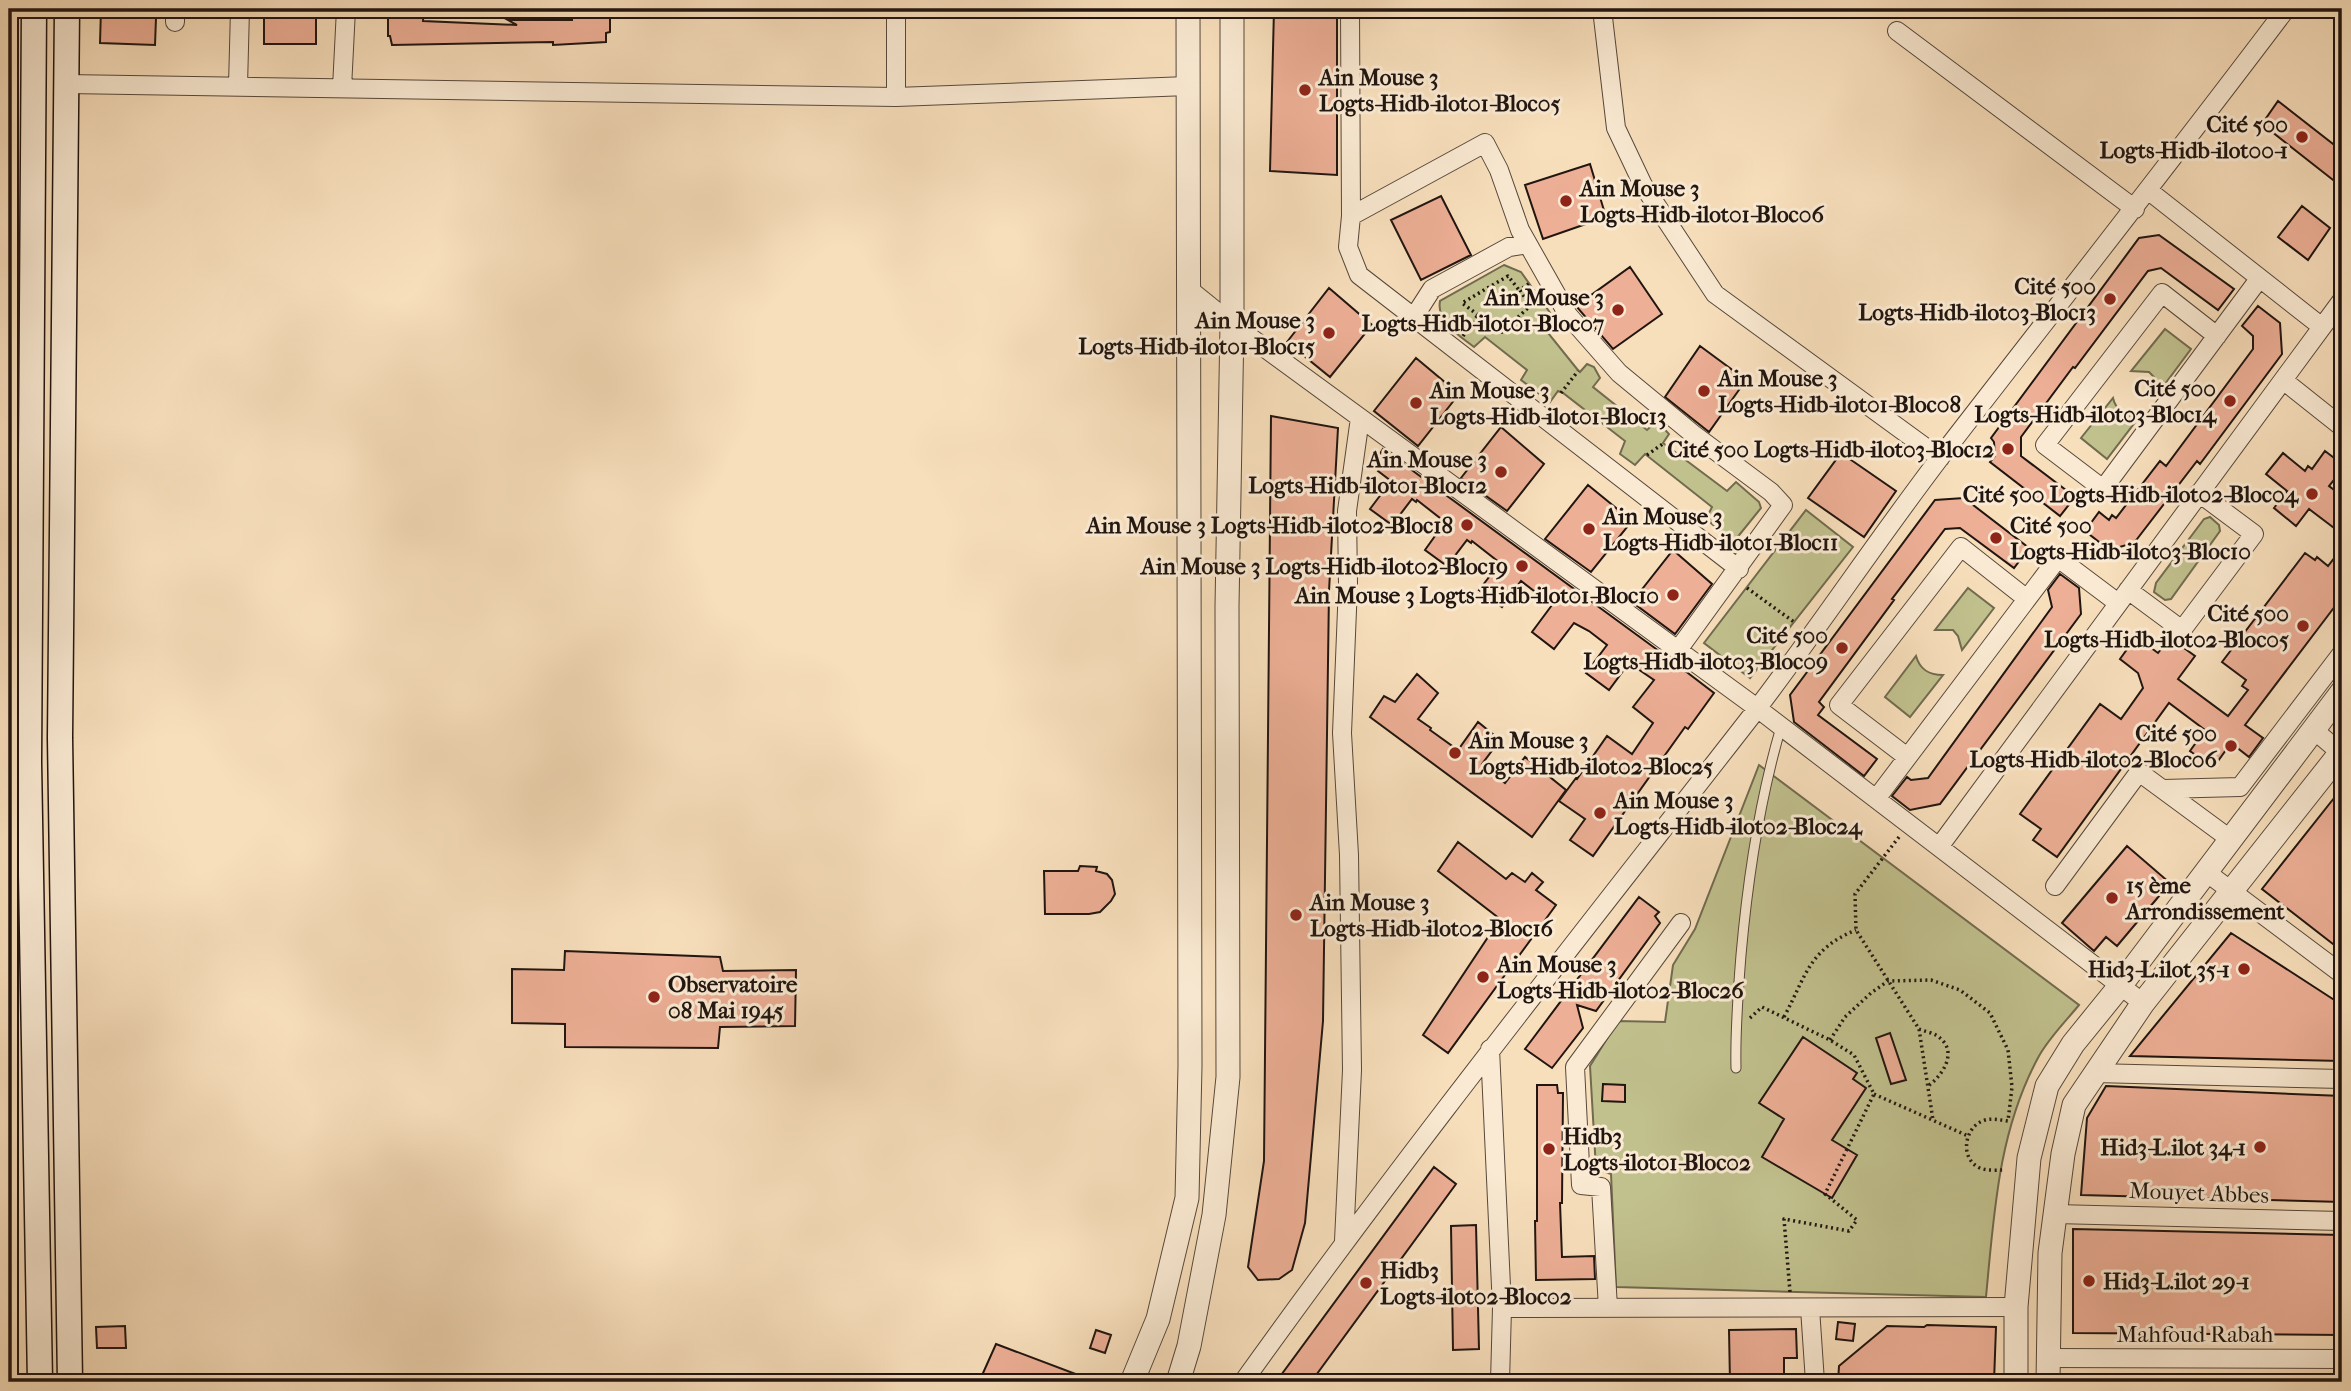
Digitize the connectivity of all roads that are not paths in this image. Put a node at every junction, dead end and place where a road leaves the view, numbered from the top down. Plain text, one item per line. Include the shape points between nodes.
1 (34, 9) edge
2 (67, 9) edge
3 (240, 9) edge
4 (346, 9) edge
5 (896, 9) edge
6 (1188, 9) edge
7 (1232, 9) edge
8 (1350, 9) edge
9 (1602, 9) edge
10 (2286, 9) edge
11 (1897, 31) dead end
12 (66, 84) junction
13 (238, 86) junction
14 (1188, 86) junction
15 (342, 88) junction
16 (896, 97) junction
17 (2149, 191) junction
18 (2135, 209) junction
19 (1351, 216) junction
20 (1528, 244) junction
21 (2259, 279) junction
22 (1190, 290) junction
23 (2342, 300) edge
24 (1414, 317) junction
25 (1232, 324) junction
26 (2322, 327) junction
27 (2217, 336) junction
28 (2283, 380) junction
29 (1360, 418) junction
30 (2342, 427) edge
31 (1940, 458) junction
32 (2199, 493) junction
33 (1739, 569) junction
34 (2123, 596) junction
35 (2027, 599) junction
36 (1678, 650) junction
37 (2342, 653) edge
38 (2342, 692) edge
39 (1757, 708) junction
40 (1781, 727) junction
41 (2314, 730) junction
42 (2342, 752) edge
43 (1907, 757) junction
44 (2163, 789) junction
45 (1876, 799) junction
46 (2230, 839) junction
47 (1938, 847) junction
48 (2206, 872) junction
49 (2055, 886) dead end
50 (2234, 891) junction
51 (1681, 923) dead end
52 (2342, 974) edge
53 (2120, 986) junction
54 (2143, 1003) junction
55 (1490, 1049) junction
56 (1736, 1068) dead end
57 (2094, 1073) junction
58 (2342, 1079) edge
59 (2055, 1214) junction
60 (2342, 1222) edge
61 (1344, 1241) junction
62 (2015, 1307) junction
63 (1502, 1308) junction
64 (1608, 1308) junction
65 (1810, 1308) junction
66 (2049, 1357) junction
67 (2342, 1359) edge
68 (40, 1382) edge
69 (70, 1382) edge
70 (1132, 1382) edge
71 (1178, 1382) edge
72 (1243, 1382) edge
73 (1500, 1382) edge
74 (1815, 1382) edge
75 (2015, 1382) edge
76 (2048, 1382) edge

1 - 68 main road via 29,762
2 - 12 main road
3 - 13 street
4 - 15 street
5 - 16 street
6 - 14 street
7 - 25 street
8 - 19 street
9 - 31 street via 1616,128 1643,185 1715,294
10 - 17 street
11 - 18 street
12 - 13 street
12 - 69 main road via 60,738
13 - 15 street
14 - 16 street
14 - 22 street
15 - 16 street
17 - 18 street
17 - 21 street
18 - 31 street
19 - 20 street via 1485,144
19 - 24 street via 1348,247 1359,275
20 - 24 street via 1508,247 1432,289
20 - 33 street via 1568,315 1619,373 1783,505
21 - 26 street
21 - 27 street
22 - 25 street
22 - 70 street via 1187,1198 1158,1319
23 - 26 street
24 - 33 street
25 - 29 street
25 - 71 street via 1227,606 1228,1077 1214,1215
26 - 28 street
27 - 27 street via 2103,489 2045,445 2161,293
28 - 30 street
28 - 32 street
29 - 36 street
29 - 61 street via 1346,511 1342,733 1352,1070
31 - 39 street
32 - 34 street
32 - 34 street via 2254,534 2182,630
33 - 36 street
34 - 35 street via 2058,558
34 - 47 street
35 - 43 street
35 - 43 street via 1961,547 1839,705
36 - 39 street
37 - 44 street via 2240,787
38 - 41 street
39 - 40 street
39 - 55 street
40 - 45 street
40 - 56 lane via 1764,784 1748,888
41 - 42 street
41 - 46 street
42 - 50 street
43 - 45 street
44 - 46 street
44 - 49 street via 2139,772
45 - 47 street
46 - 48 street
47 - 53 street
48 - 50 street
48 - 53 street
50 - 52 street
50 - 54 street
51 - 64 street via 1575,1067 1581,1185 1601,1186
53 - 54 street
53 - 62 street via 2073,1044 2047,1086 2029,1158
54 - 57 street
55 - 61 street
55 - 63 street
57 - 58 street
57 - 59 street via 2074,1104
59 - 60 street, Mouyet Abbes
59 - 66 street
61 - 72 street
62 - 65 street
62 - 75 street
63 - 64 street
63 - 73 street
64 - 65 street
65 - 74 street
66 - 67 street, Mahfoud Rabah
66 - 76 street

